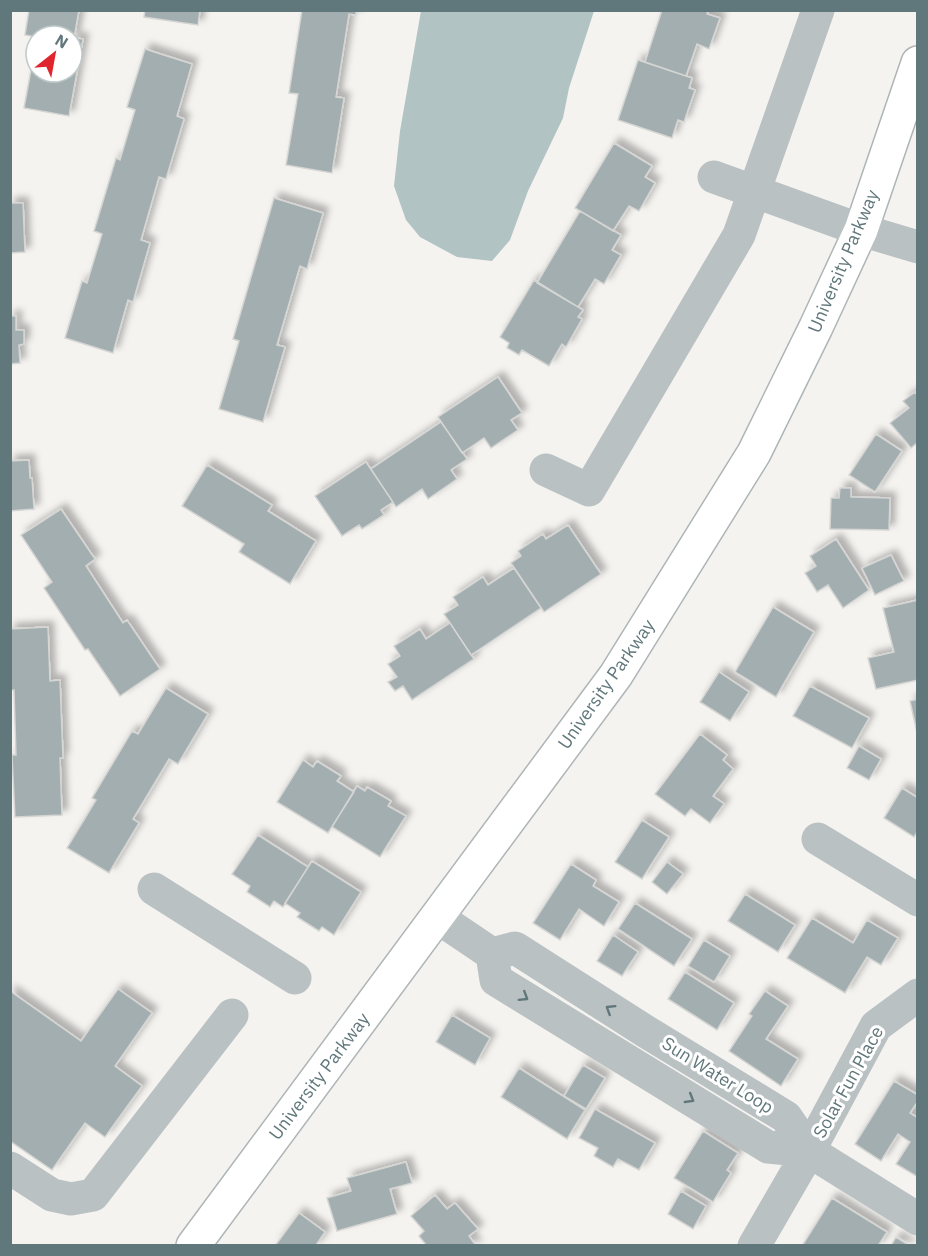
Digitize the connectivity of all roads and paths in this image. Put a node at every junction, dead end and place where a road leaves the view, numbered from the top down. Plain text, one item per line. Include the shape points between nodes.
1 (818, 10) edge
2 (918, 63) edge
3 (714, 177) dead end
4 (754, 191) junction
5 (861, 230) junction
6 (918, 247) edge
7 (546, 470) dead end
8 (818, 839) dead end
9 (154, 890) dead end
10 (918, 900) edge
11 (437, 917) junction
12 (492, 954) junction
13 (295, 978) dead end
14 (918, 995) edge
15 (232, 1015) dead end
16 (645, 1030) junction
17 (627, 1062) junction
18 (809, 1151) junction
19 (10, 1168) edge
20 (918, 1219) edge
21 (193, 1245) edge
22 (754, 1245) edge

1 - 4 street
2 - 5 main road, University Parkway
3 - 4 street
4 - 5 street
4 - 7 street via 739,235 589,490
5 - 6 street
5 - 11 main road, University Parkway via 754,453 616,675
8 - 10 street
9 - 13 street
11 - 12 street
11 - 21 main road, University Parkway
16 -> 12 street, Sun Water Loop via 515,948
12 -> 17 street, Sun Water Loop via 496,980
14 - 18 street, Solar Fun Place via 876,1026
15 - 19 street via 93,1195 71,1199 52,1195
16 - 17 street, Sun Water Loop
16 - 18 street, Sun Water Loop via 786,1117
17 -> 18 street, Sun Water Loop via 768,1147
18 - 20 street, Sun Water Loop
18 - 22 street, Solar Fun Place

